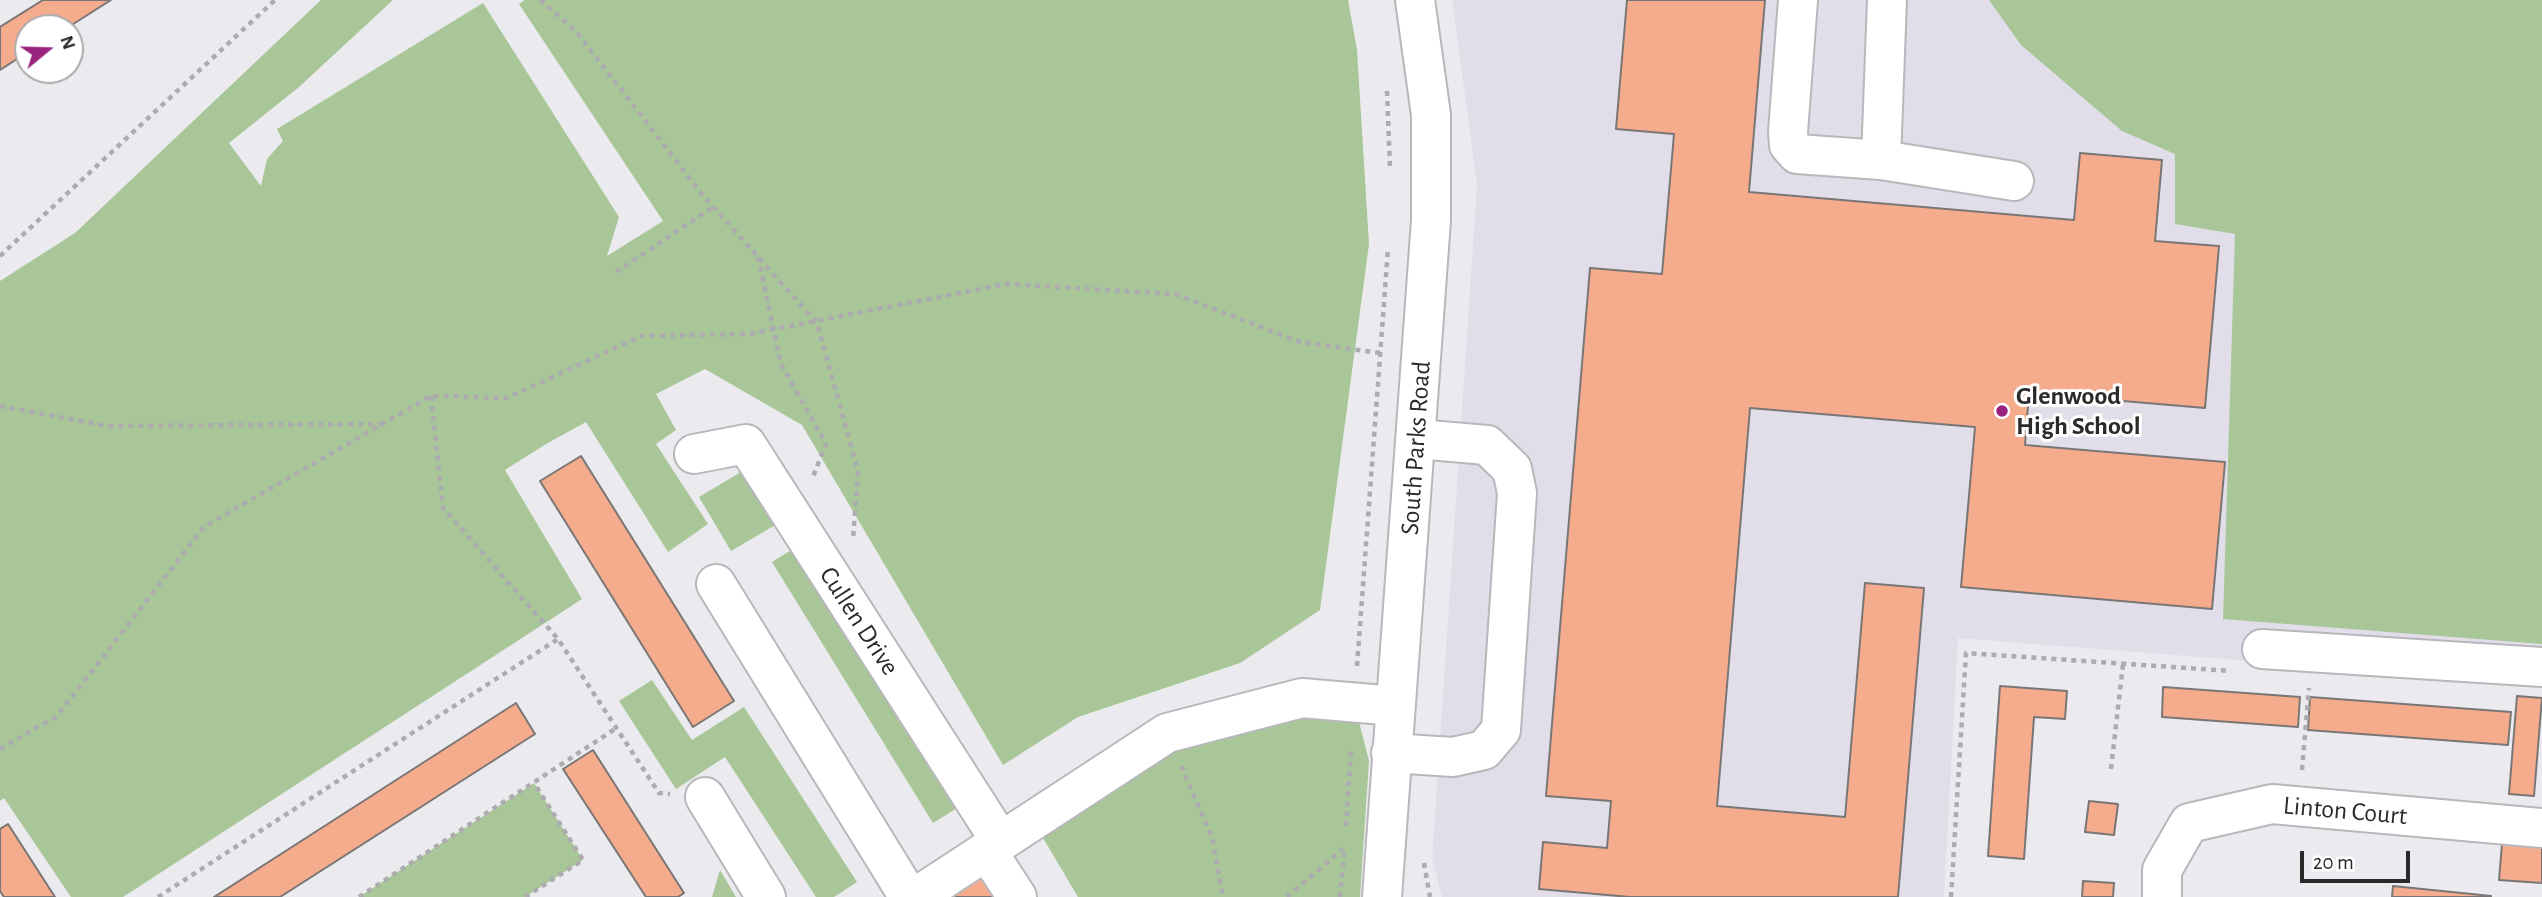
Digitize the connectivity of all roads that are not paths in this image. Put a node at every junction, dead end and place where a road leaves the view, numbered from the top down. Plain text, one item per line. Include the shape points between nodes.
1 (1415, 0) edge
2 (1798, 0) edge
3 (1887, 0) edge
4 (1881, 160) junction
5 (2014, 181) dead end
6 (1417, 439) junction
7 (694, 454) dead end
8 (716, 584) dead end
9 (2253, 661) road end
10 (2542, 667) edge
11 (1395, 706) junction
12 (1391, 753) junction
13 (705, 797) road end
14 (2542, 828) edge
15 (994, 846) junction
16 (766, 897) edge
17 (909, 897) edge
18 (916, 897) edge
19 (1017, 897) edge
20 (1382, 897) edge
21 (2162, 897) edge

1 - 6 street, South Parks Road via 1431,141 1431,220
2 - 4 street via 1789,145 1797,154
3 - 4 street
4 - 5 street
6 - 11 street, South Parks Road
6 - 12 street via 1487,445 1513,469 1517,493 1501,730 1484,750 1464,755
7 - 15 street, Cullen Drive via 746,444
8 - 17 street
9 - 10 street
11 - 12 street, South Parks Road
11 - 15 street via 1302,698 1167,733
12 - 20 street, South Parks Road
13 - 16 street
14 - 21 street, Linton Court via 2272,804 2189,823 2162,870
15 - 18 street
15 - 19 street, Cullen Drive

